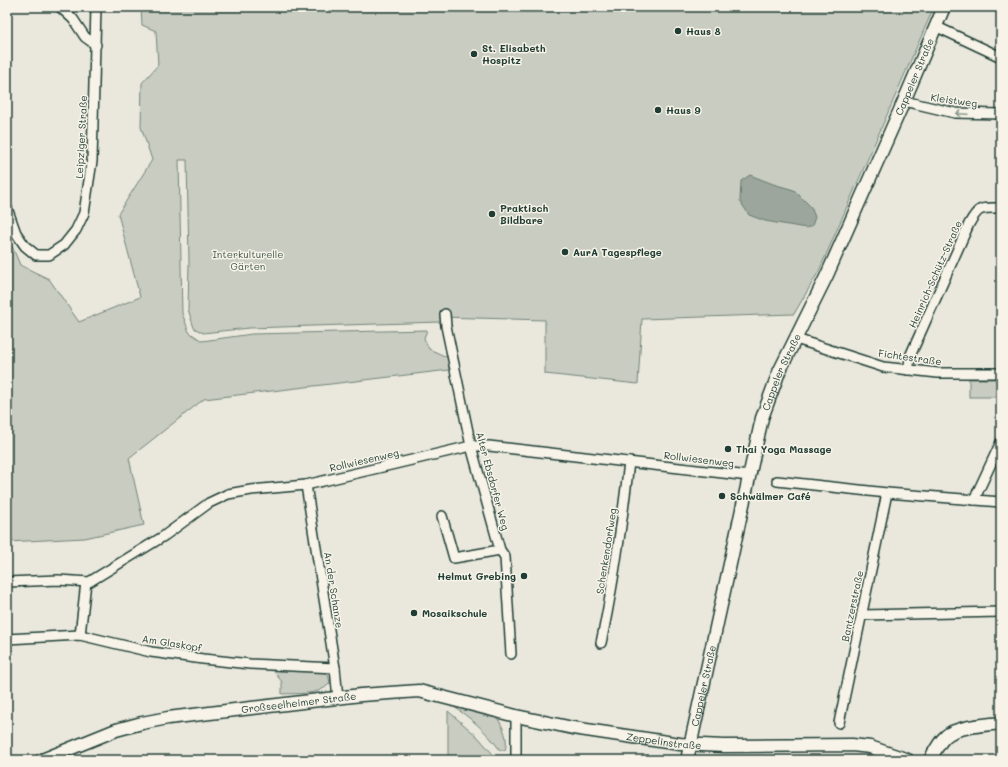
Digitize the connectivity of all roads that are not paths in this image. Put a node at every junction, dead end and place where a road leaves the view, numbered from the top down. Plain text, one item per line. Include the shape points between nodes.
1 (60, 7) edge
2 (96, 7) edge
3 (944, 7) edge
4 (935, 26) junction
5 (96, 45) junction
6 (1001, 56) edge
7 (904, 102) junction
8 (1001, 114) edge
9 (7, 208) edge
10 (1001, 208) edge
11 (445, 314) dead end
12 (796, 339) junction
13 (908, 370) junction
14 (1001, 374) edge
15 (1001, 442) edge
16 (471, 446) junction
17 (629, 462) junction
18 (749, 476) junction
19 (777, 481) dead end
20 (306, 485) junction
21 (887, 493) junction
22 (974, 500) junction
23 (1001, 502) edge
24 (442, 516) dead end
25 (500, 550) junction
26 (7, 582) edge
27 (86, 582) junction
28 (1001, 612) edge
29 (862, 615) junction
30 (80, 635) junction
31 (7, 639) edge
32 (601, 643) dead end
33 (511, 654) dead end
34 (335, 668) junction
35 (338, 699) junction
36 (516, 716) junction
37 (839, 723) dead end
38 (1001, 723) edge
39 (690, 744) junction
40 (42, 760) edge
41 (516, 760) edge
42 (687, 760) edge
43 (908, 760) edge
44 (930, 760) edge

1 - 5 street via 73,19 85,37
2 - 5 street, Leipziger Straße
3 - 4 main road, Cappeler Straße
4 - 6 street
4 - 7 main road, Cappeler Straße
5 - 9 street, Leipziger Straße via 92,161 84,213 76,230 64,245 50,255 36,255 24,246
8 -> 7 street, Kleistweg via 955,113
7 - 12 main road, Cappeler Straße
10 - 13 street, Heinrich-Schütz-Straße via 982,209 976,212 969,224 911,354
11 - 16 street, Alter Ebsdorfer Weg
12 - 13 street, Fichtestraße via 883,367
12 - 18 main road, Cappeler Straße via 779,372 762,418
13 - 14 street, Fichtestraße
15 - 22 street
16 - 17 street, Rollwiesenweg
16 - 20 street, Rollwiesenweg
16 - 25 street, Alter Ebsdorfer Weg
17 - 18 street, Rollwiesenweg
17 - 32 street, Schenkendorfweg via 620,535
18 - 39 main road, Cappeler Straße
19 - 21 street
20 - 27 street, Rollwiesenweg via 228,494
20 - 34 street, An der Schanze
21 - 22 street
21 - 29 street, Bantzerstraße
22 - 23 street
24 - 25 street via 454,558
25 - 33 street, Alter Ebsdorfer Weg via 504,556
26 - 27 street
27 - 30 street
28 - 29 street
29 - 37 street, Bantzerstraße
30 - 31 street, Am Glaskopf
30 - 34 street, Am Glaskopf via 151,652 203,659
34 - 35 street, An der Schanze
35 - 36 main road, Großseelheimer Straße via 418,691
35 - 40 main road, Großseelheimer Straße via 142,723 116,730
36 - 39 main road, Zeppelinstraße via 580,729
36 - 41 street
38 - 44 main road via 961,729 948,734
39 - 42 main road, Cappeler Straße
39 - 43 main road, Zeppelinstraße via 852,745 870,747

